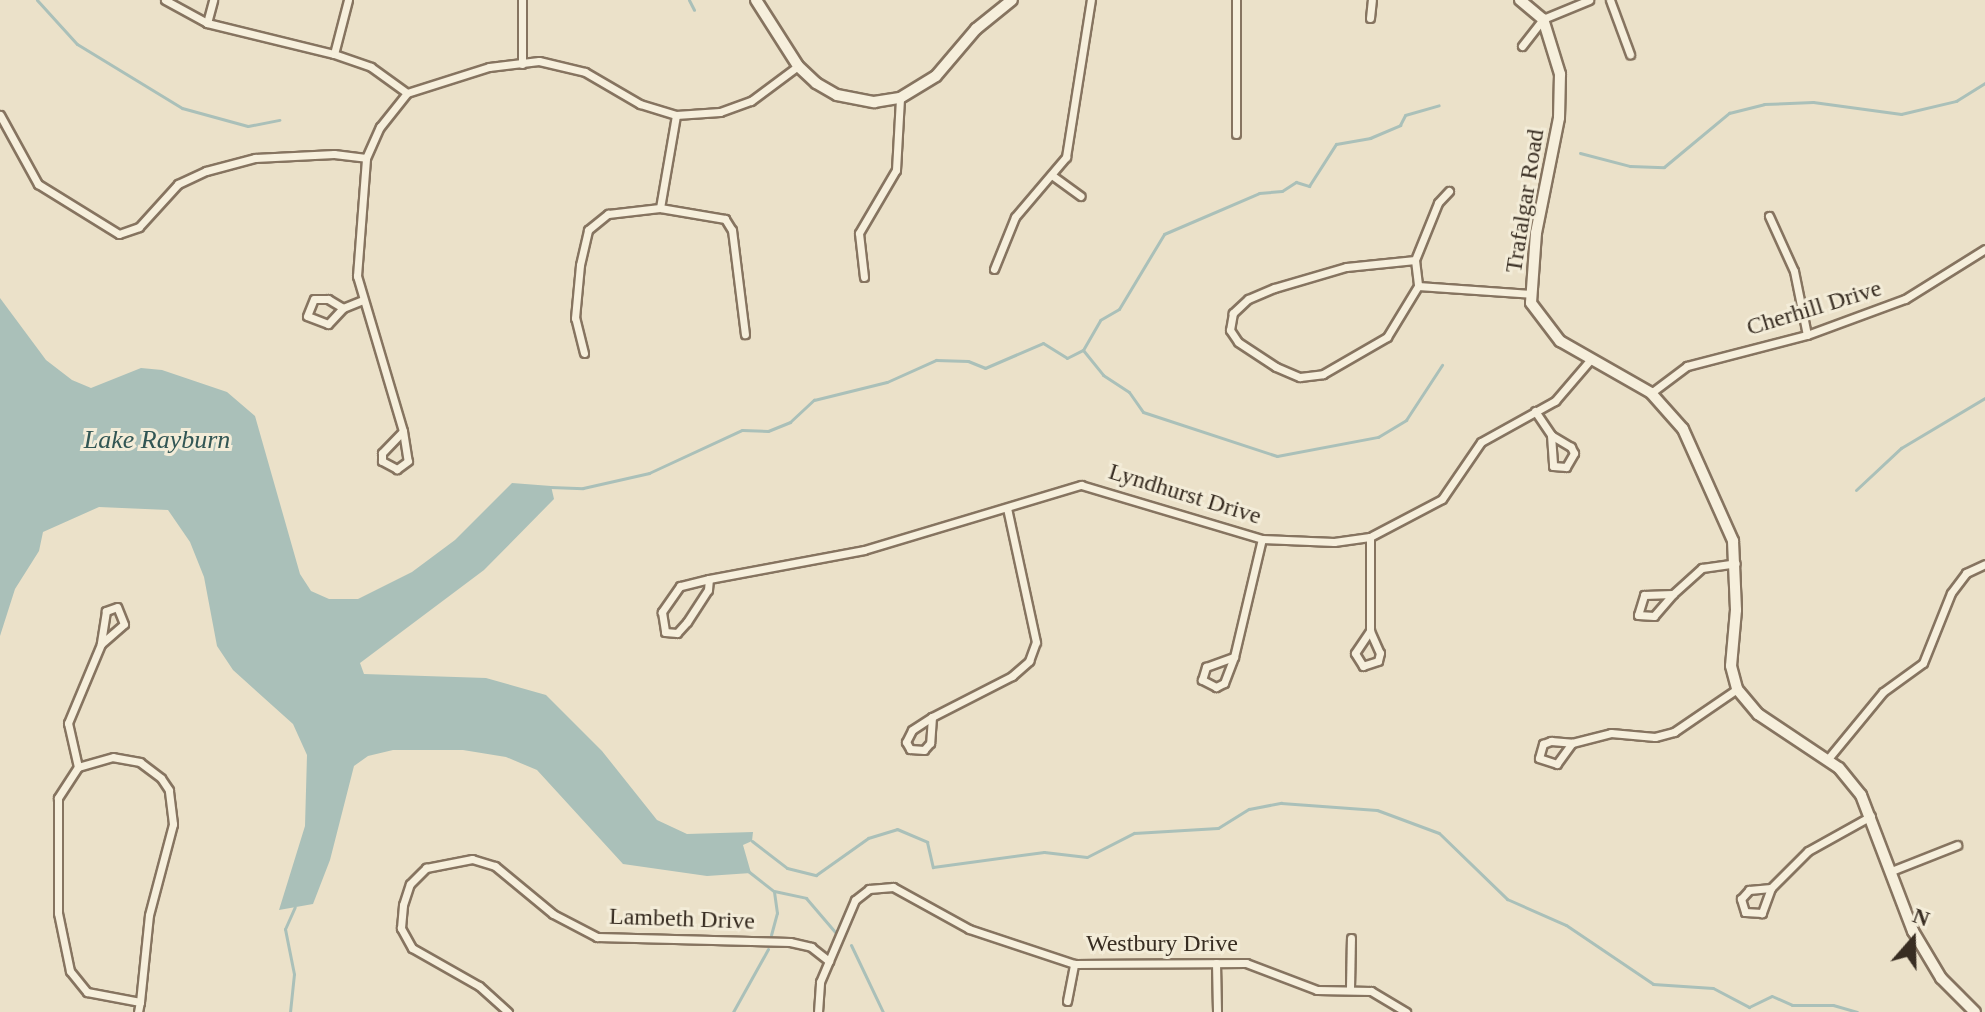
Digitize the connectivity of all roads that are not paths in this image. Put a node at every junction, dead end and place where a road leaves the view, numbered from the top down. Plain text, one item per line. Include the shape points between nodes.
1 (165, 0) edge
2 (213, 0) edge
3 (348, 0) edge
4 (522, 0) edge
5 (756, 0) edge
6 (1012, 0) edge
7 (1091, 0) edge
8 (1236, 0) edge
9 (1372, 0) edge
10 (1520, 0) edge
11 (1589, 0) edge
12 (1610, 0) edge
13 (1370, 18) dead end
14 (1543, 19) junction
15 (207, 23) junction
16 (1522, 46) dead end
17 (334, 54) junction
18 (1630, 54) dead end
19 (522, 64) junction
20 (798, 66) junction
21 (407, 93) junction
22 (900, 98) junction
23 (0, 115) edge
24 (676, 115) junction
25 (1236, 134) dead end
26 (366, 158) junction
27 (1053, 176) junction
28 (1449, 191) dead end
29 (1081, 196) dead end
30 (660, 208) junction
31 (1769, 216) dead end
32 (1985, 249) edge
33 (1415, 260) junction
34 (994, 269) dead end
35 (864, 277) dead end
36 (1418, 286) junction
37 (1531, 294) junction
38 (363, 300) junction
39 (343, 308) junction
40 (745, 334) dead end
41 (1807, 335) junction
42 (584, 353) dead end
43 (1591, 359) junction
44 (1651, 393) junction
45 (1535, 411) junction
46 (403, 431) junction
47 (1551, 435) junction
48 (1007, 508) junction
49 (1370, 537) junction
50 (1262, 539) junction
51 (1736, 563) junction
52 (1985, 564) edge
53 (709, 579) junction
54 (1673, 594) junction
55 (1370, 631) junction
56 (101, 644) junction
57 (1234, 657) junction
58 (1737, 689) junction
59 (932, 717) junction
60 (1572, 743) junction
61 (1827, 760) junction
62 (78, 767) junction
63 (1871, 816) junction
64 (1957, 845) dead end
65 (1894, 870) junction
66 (1771, 888) junction
67 (1351, 938) dead end
68 (829, 961) junction
69 (1216, 963) junction
70 (1074, 964) junction
71 (1350, 988) junction
72 (1067, 1001) dead end
73 (140, 1002) junction
74 (1973, 1011) edge
75 (138, 1012) edge
76 (508, 1012) edge
77 (818, 1012) edge
78 (1217, 1012) edge
79 (1406, 1012) edge

1 - 15 street
2 - 15 street
3 - 17 street
4 - 19 street
5 - 20 street
6 - 22 street via 976,29 936,76
7 - 27 street via 1066,157
8 - 25 street
9 - 13 street
10 - 14 street
11 - 14 street
12 - 18 street
14 - 16 street
14 - 37 street, Trafalgar Road via 1560,74 1559,118 1536,233
15 - 17 street
17 - 21 street via 371,67
19 - 21 street via 489,67
19 - 24 street via 539,61 585,72 640,104
20 - 22 street via 816,83 847,98
20 - 24 street via 751,101 720,112
21 - 26 street via 380,127
22 - 35 street via 896,170 859,233
23 - 26 street via 38,184 119,234 139,227 178,184 206,171 255,158
24 - 30 street
26 - 38 street via 358,263
27 - 29 street
27 - 34 street via 1015,217
28 - 33 street via 1432,216
30 - 40 street via 712,214 729,224
30 - 42 street via 608,214 588,230 576,296 576,335
31 - 41 street via 1794,271
32 - 41 street, Cherhill Drive via 1905,299
33 - 36 street
33 - 36 street via 1346,267 1274,288 1241,306 1230,330 1266,362 1300,377 1323,374 1387,337
36 - 37 street
37 - 43 street, Trafalgar Road via 1540,318 1560,341
38 - 39 street
38 - 46 street
39 - 39 street via 328,299 314,299 307,316 328,324
41 - 44 street, Cherhill Drive via 1687,366
43 - 44 street, Trafalgar Road
43 - 45 street, Lyndhurst Drive via 1570,389
44 - 51 street, Trafalgar Road via 1693,446 1733,541
45 - 47 street
45 - 49 street, Lyndhurst Drive via 1481,442 1442,499
46 - 46 street via 408,461 397,469 382,461 382,453
47 - 47 street via 1553,466 1566,467 1571,447
48 - 50 street, Lyndhurst Drive via 1081,485
48 - 53 street, Lyndhurst Drive via 864,550
48 - 59 street via 1036,642 1029,661 1012,676
49 - 50 street, Lyndhurst Drive via 1334,542
49 - 55 street
50 - 57 street
51 - 54 street via 1702,568
51 - 58 street, Trafalgar Road via 1731,666
52 - 61 street via 1966,573 1951,593 1923,663 1883,692
53 - 53 street, Lyndhurst Drive via 708,590 687,622 677,633 665,632 662,612 680,586
54 - 54 street via 1644,595 1638,615 1654,616
55 - 55 street via 1355,653 1363,666 1378,661 1380,653
56 - 56 street via 124,624 117,607 106,611
56 - 62 street via 68,723
57 - 57 street via 1206,667 1202,680 1216,687 1224,683
58 - 60 street via 1674,732 1655,737 1602,734
58 - 61 street via 1758,714
59 - 59 street via 930,743 924,750 910,749 907,737
60 - 60 street via 1557,764 1539,758 1543,744
61 - 63 street via 1848,778
62 - 73 street via 58,798 61,944 70,971 87,992
62 - 73 street via 113,757 140,762 169,790 173,824 149,915
63 - 65 street
63 - 66 street via 1808,851
64 - 65 street
65 - 74 street via 1904,908 1929,961
66 - 66 street via 1749,890 1741,899 1745,912 1762,913
67 - 71 street
68 - 70 street, Westbury Drive via 855,900 869,889 893,887 969,929
68 - 76 street, Lambeth Drive via 811,947 790,942 597,937 553,914 495,866 472,859 426,868 410,884 403,905 401,928 412,948 479,986
68 - 77 street, Westbury Drive via 820,982
69 - 70 street, Westbury Drive
69 - 71 street, Westbury Drive via 1246,963 1317,990
69 - 78 street
70 - 72 street
71 - 79 street, Westbury Drive via 1371,991
73 - 75 street

